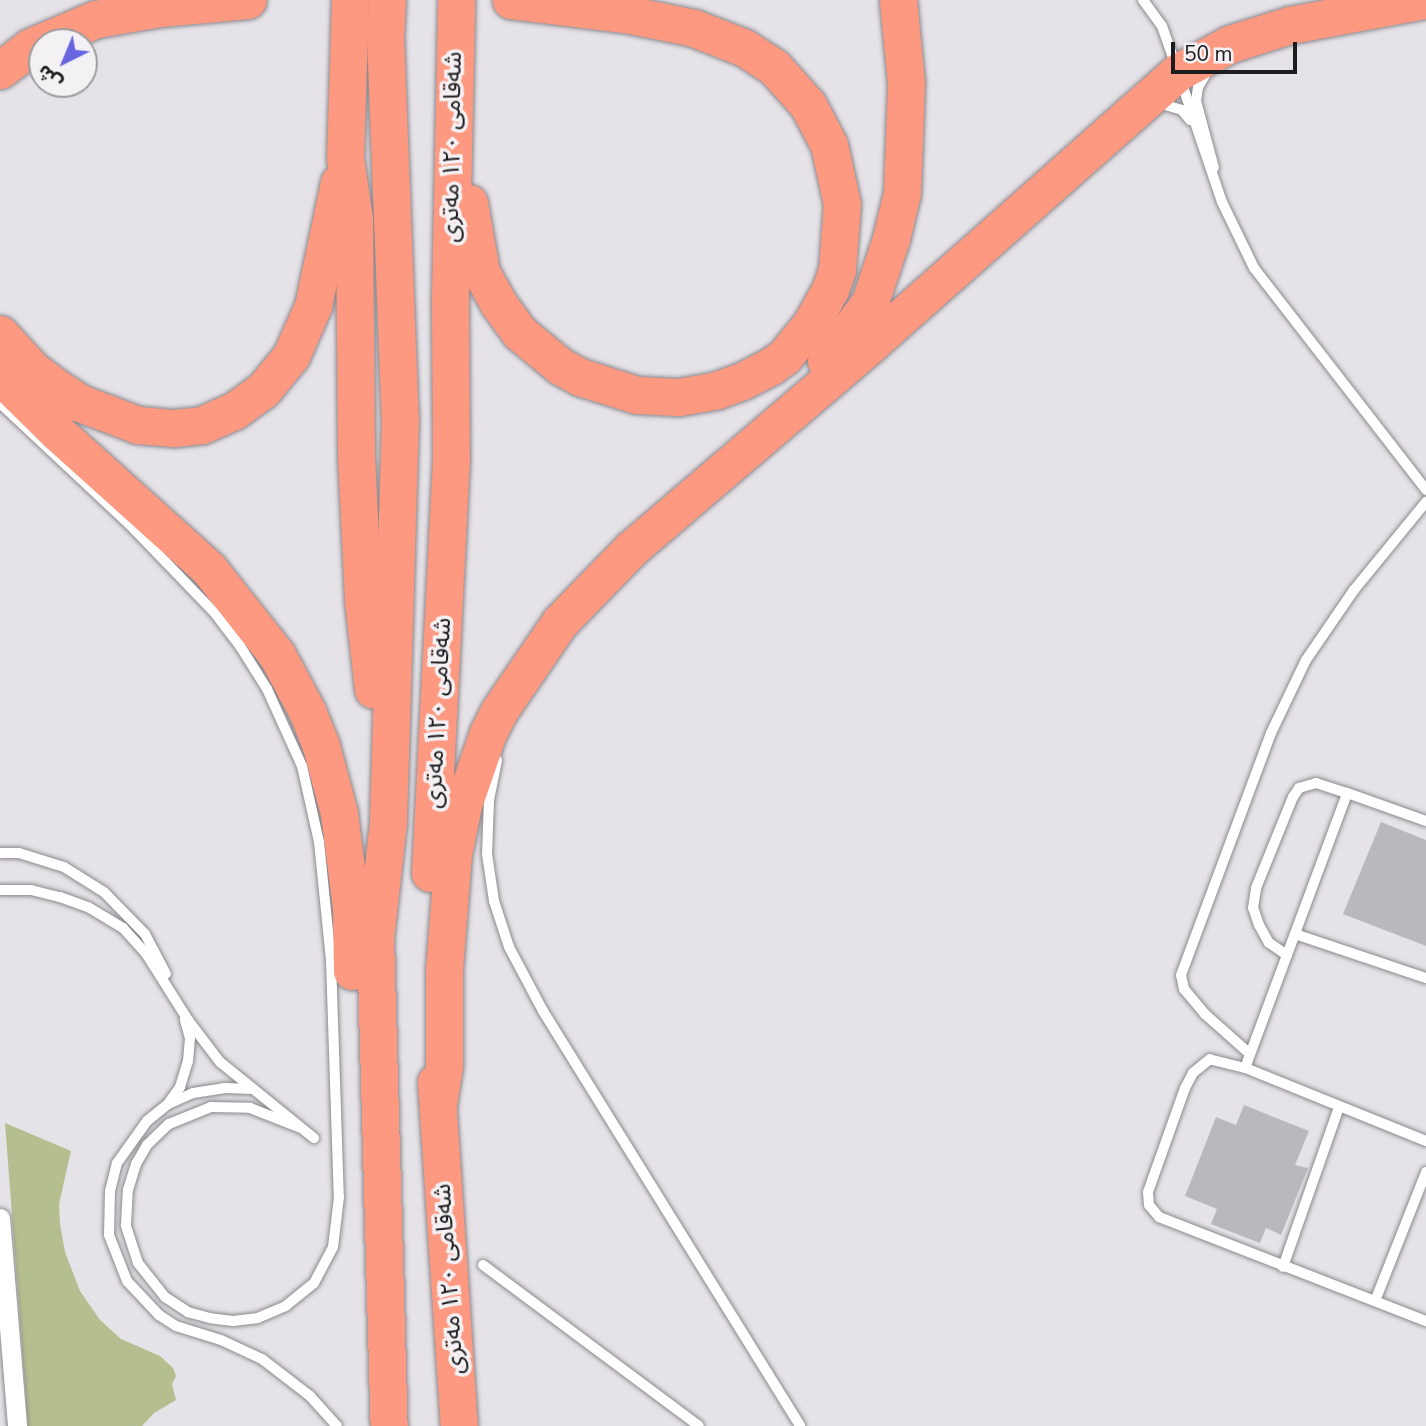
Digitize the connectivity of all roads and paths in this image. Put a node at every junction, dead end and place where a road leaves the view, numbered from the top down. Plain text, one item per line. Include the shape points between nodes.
1 (248, 0) edge
2 (456, 0) edge
3 (474, 0) edge
4 (511, 0) edge
5 (898, 0) edge
6 (1143, 0) edge
7 (1424, 0) edge
8 (1351, 15) junction
9 (349, 17) edge
10 (386, 18) edge
11 (462, 44) junction
12 (0, 71) edge
13 (1178, 72) junction
14 (1121, 121) junction
15 (1196, 131) junction
16 (345, 158) junction
17 (1222, 202) junction
18 (0, 334) edge
19 (0, 376) edge
20 (0, 403) edge
21 (771, 426) junction
22 (1426, 490) edge
23 (1426, 502) edge
24 (560, 622) junction
25 (511, 714) dead end
26 (501, 745) dead end
27 (1348, 793) junction
28 (1426, 821) edge
29 (388, 822) junction
30 (0, 851) edge
31 (0, 890) edge
32 (1295, 934) junction
33 (1287, 955) junction
34 (1426, 978) edge
35 (180, 1007) junction
36 (1250, 1054) junction
37 (1245, 1068) junction
38 (252, 1089) junction
39 (168, 1104) junction
40 (438, 1104) junction
41 (1339, 1107) junction
42 (301, 1128) junction
43 (314, 1138) dead end
44 (1426, 1141) edge
45 (1426, 1172) edge
46 (0, 1218) edge
47 (1, 1249) edge
48 (483, 1265) dead end
49 (1283, 1267) junction
50 (1375, 1301) junction
51 (1426, 1321) edge
52 (7, 1385) edge
53 (18, 1426) edge
54 (337, 1426) edge
55 (387, 1426) edge
56 (459, 1426) edge
57 (699, 1426) edge
58 (800, 1426) edge

1 - 12 highway via 96,19 30,47
2 - 11 highway, شەقامی ١٢٠ مەتری
3 - 11 highway
4 - 11 highway via 694,28 753,52 799,92 829,145 843,218 830,290 811,324 784,357 717,390 679,397 637,395 559,366 520,333 489,289 475,246
5 - 21 highway via 906,125 902,192 879,275 870,302 848,333
6 - 13 lane via 1162,26
7 - 8 highway
8 - 13 highway via 1290,25 1230,44
8 - 17 lane via 1231,56 1201,80 1196,101
9 - 16 highway
10 - 29 highway, شەقامی ١٢٠ مەتری via 400,416
11 - 40 highway, شەقامی ١٢٠ مەتری via 451,459 428,906 429,1007
13 - 14 highway
13 - 15 lane
14 - 15 lane via 1150,104 1165,103 1182,110
14 - 21 highway via 872,343
15 - 17 lane
16 - 18 highway via 313,306 291,356 263,390 234,411 202,425 138,425 80,403 54,386
16 - 29 highway via 354,219 356,456 363,601
17 - 22 lane via 1254,268 1275,299
19 - 55 highway via 209,569 277,655 321,746 339,813 351,908 366,1292
20 - 42 lane via 134,529 214,611 240,646 267,689 302,766 320,842 331,961 339,1197 333,1247 307,1290 258,1318 210,1318 188,1312 165,1297 138,1263 127,1225 128,1190 147,1145 169,1124 211,1107 250,1108
21 - 24 highway via 631,550
23 - 36 lane via 1354,590 1306,660 1270,733 1181,975 1184,989 1205,1014
24 - 25 lane
24 - 40 highway via 499,711 463,805 453,854 444,970 444,1065
26 - 58 lane via 489,800 487,854 494,901 509,947 543,1011
27 - 28 lane
27 - 32 lane
27 - 33 lane via 1316,783 1299,788 1256,888 1253,908 1259,925 1269,943
29 - 55 highway, شەقامی ١٢٠ مەتری via 375,937
30 - 35 lane via 64,867 104,892 145,934
31 - 35 lane via 53,895 111,919 135,940
32 - 33 lane
32 - 34 lane
33 - 36 lane
35 - 38 lane via 212,1053
35 - 39 lane via 190,1048 183,1079
36 - 37 lane
37 - 41 lane
37 - 49 lane via 1210,1059 1193,1073 1148,1192 1149,1205 1159,1217
38 - 39 lane via 211,1090
38 - 42 lane
39 - 54 lane via 134,1134 113,1176 108,1219 119,1266 136,1294 159,1315 262,1359 310,1396
40 - 56 highway, شەقامی ١٢٠ مەتری
41 - 44 lane
41 - 49 lane
42 - 43 lane
45 - 50 lane
46 - 47 street
47 - 52 street
48 - 57 lane
49 - 50 lane
50 - 51 lane
52 - 53 street

